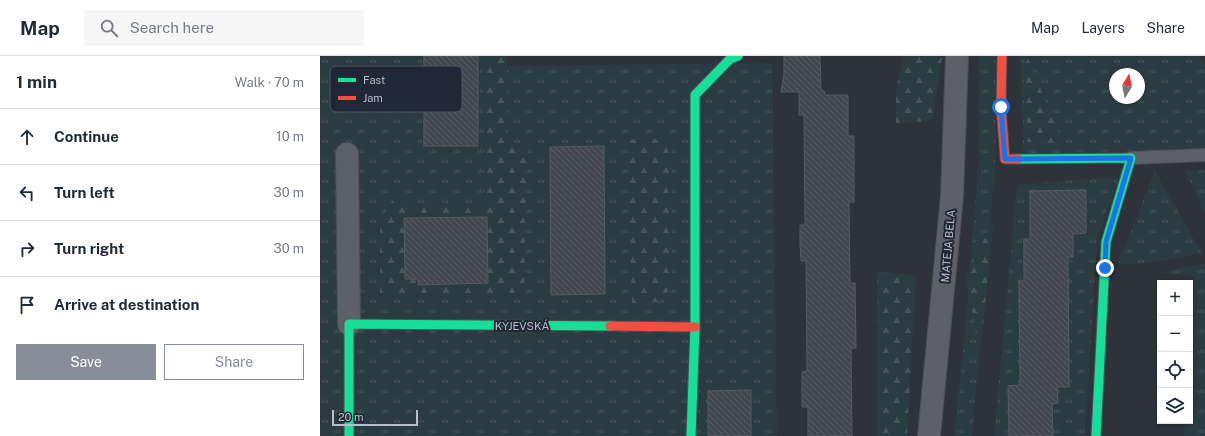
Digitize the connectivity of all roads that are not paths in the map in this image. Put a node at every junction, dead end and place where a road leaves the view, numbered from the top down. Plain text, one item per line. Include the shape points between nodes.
1 (738, 56) edge
2 (957, 56) edge
3 (1002, 56) edge
4 (347, 154) dead end
5 (1205, 155) edge
6 (1131, 158) junction
7 (349, 324) junction
8 (695, 327) junction
9 (349, 436) edge
10 (691, 436) edge
11 (929, 436) edge
12 (1096, 436) edge

1 - 8 street via 730,60 695,95
2 - 11 street, MATEJA BELA via 952,196
3 - 6 street via 1001,107 1005,159
4 - 7 street
5 - 6 lane
6 - 12 street via 1106,242
7 - 8 street, KYJEVSKÁ
7 - 9 street
8 - 10 street

